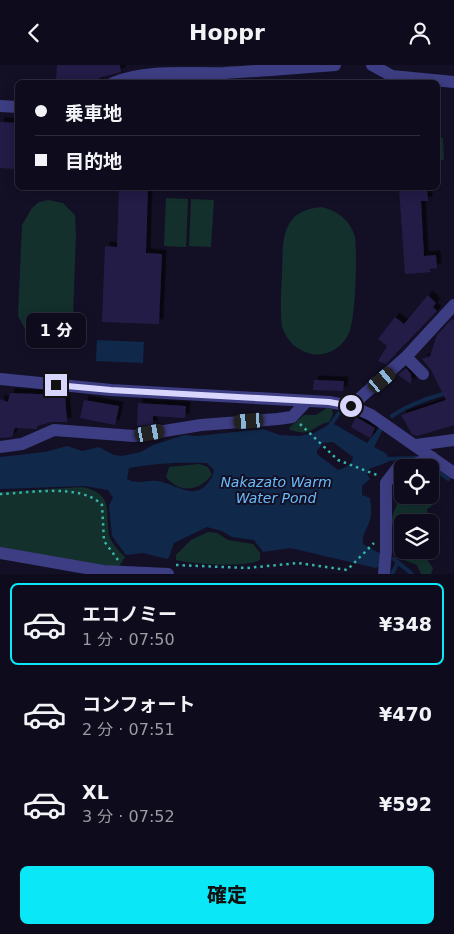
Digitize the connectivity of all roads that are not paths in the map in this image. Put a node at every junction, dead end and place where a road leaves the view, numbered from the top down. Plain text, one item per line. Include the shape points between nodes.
1 (335, 65) edge
2 (372, 65) edge
3 (243, 68) edge
4 (176, 69) edge
5 (198, 69) edge
6 (140, 71) edge
7 (120, 80) edge
8 (433, 80) edge
9 (440, 81) edge
10 (454, 82) edge
11 (0, 106) edge
12 (15, 107) edge
13 (454, 305) edge
14 (406, 357) junction
15 (423, 374) dead end
16 (0, 379) edge
17 (306, 402) junction
18 (351, 406) junction
19 (454, 440) edge
20 (416, 445) junction
21 (0, 447) edge
22 (432, 457) junction
23 (454, 473) edge
24 (0, 553) edge
25 (168, 569) edge
26 (103, 572) edge
27 (384, 574) edge

1 - 3 street
2 - 8 street via 392,76
3 - 5 street
4 - 5 street
4 - 6 street
6 - 7 street
9 - 10 street
11 - 12 street
13 - 14 street
14 - 15 street
14 - 18 street
16 - 17 street via 111,390
17 - 18 street
17 - 21 street via 292,417 201,425 134,436 54,430 22,444
18 - 20 street via 371,415
19 - 20 street
20 - 22 street
22 - 23 street
22 - 27 street via 413,465 399,466 386,483
24 - 26 street
25 - 26 street

